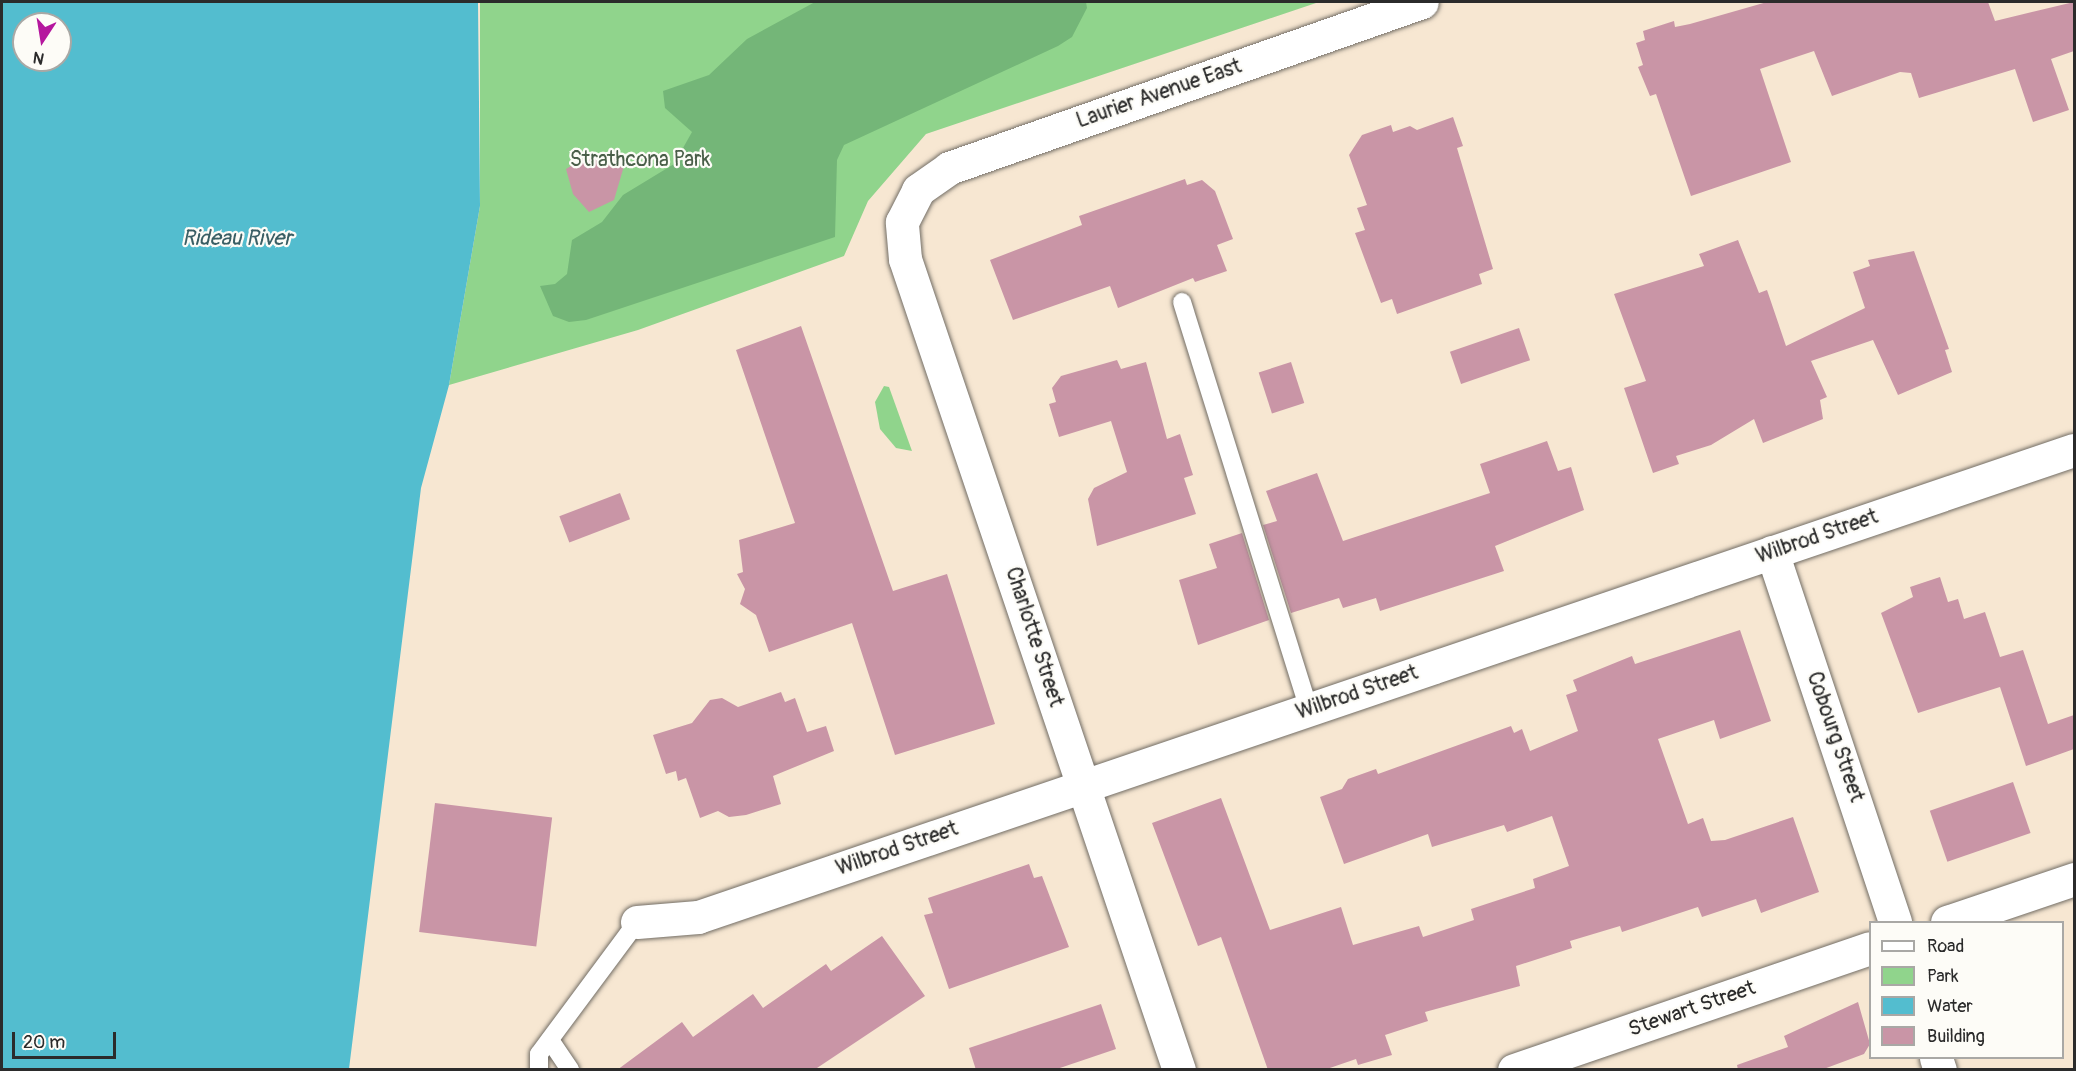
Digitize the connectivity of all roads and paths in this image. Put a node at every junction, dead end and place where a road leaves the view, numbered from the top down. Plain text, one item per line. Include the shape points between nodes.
1 (1401, 5) edge
2 (908, 204) joint
3 (1182, 302) dead end
4 (2074, 450) edge
5 (1772, 552) junction
6 (1309, 709) junction
7 (1083, 786) junction
8 (2074, 879) edge
9 (1895, 921) edge
10 (1950, 921) edge
11 (637, 922) joint
12 (1869, 948) edge
13 (550, 1040) junction
14 (539, 1070) edge
15 (570, 1070) edge
16 (1179, 1070) edge
17 (1514, 1070) edge

1 - 2 street, Laurier Avenue East via 949,168 918,190
2 - 7 street, Charlotte Street via 902,222 906,259
3 - 6 lane
4 - 5 street, Wilbrod Street
5 - 6 street, Wilbrod Street
5 - 9 street, Cobourg Street
6 - 7 street, Wilbrod Street
7 - 11 street, Wilbrod Street via 698,917
7 - 16 street, Charlotte Street
8 - 10 street
11 - 13 lane
12 - 17 street, Stewart Street
13 - 14 lane via 539,1054
13 - 15 lane

